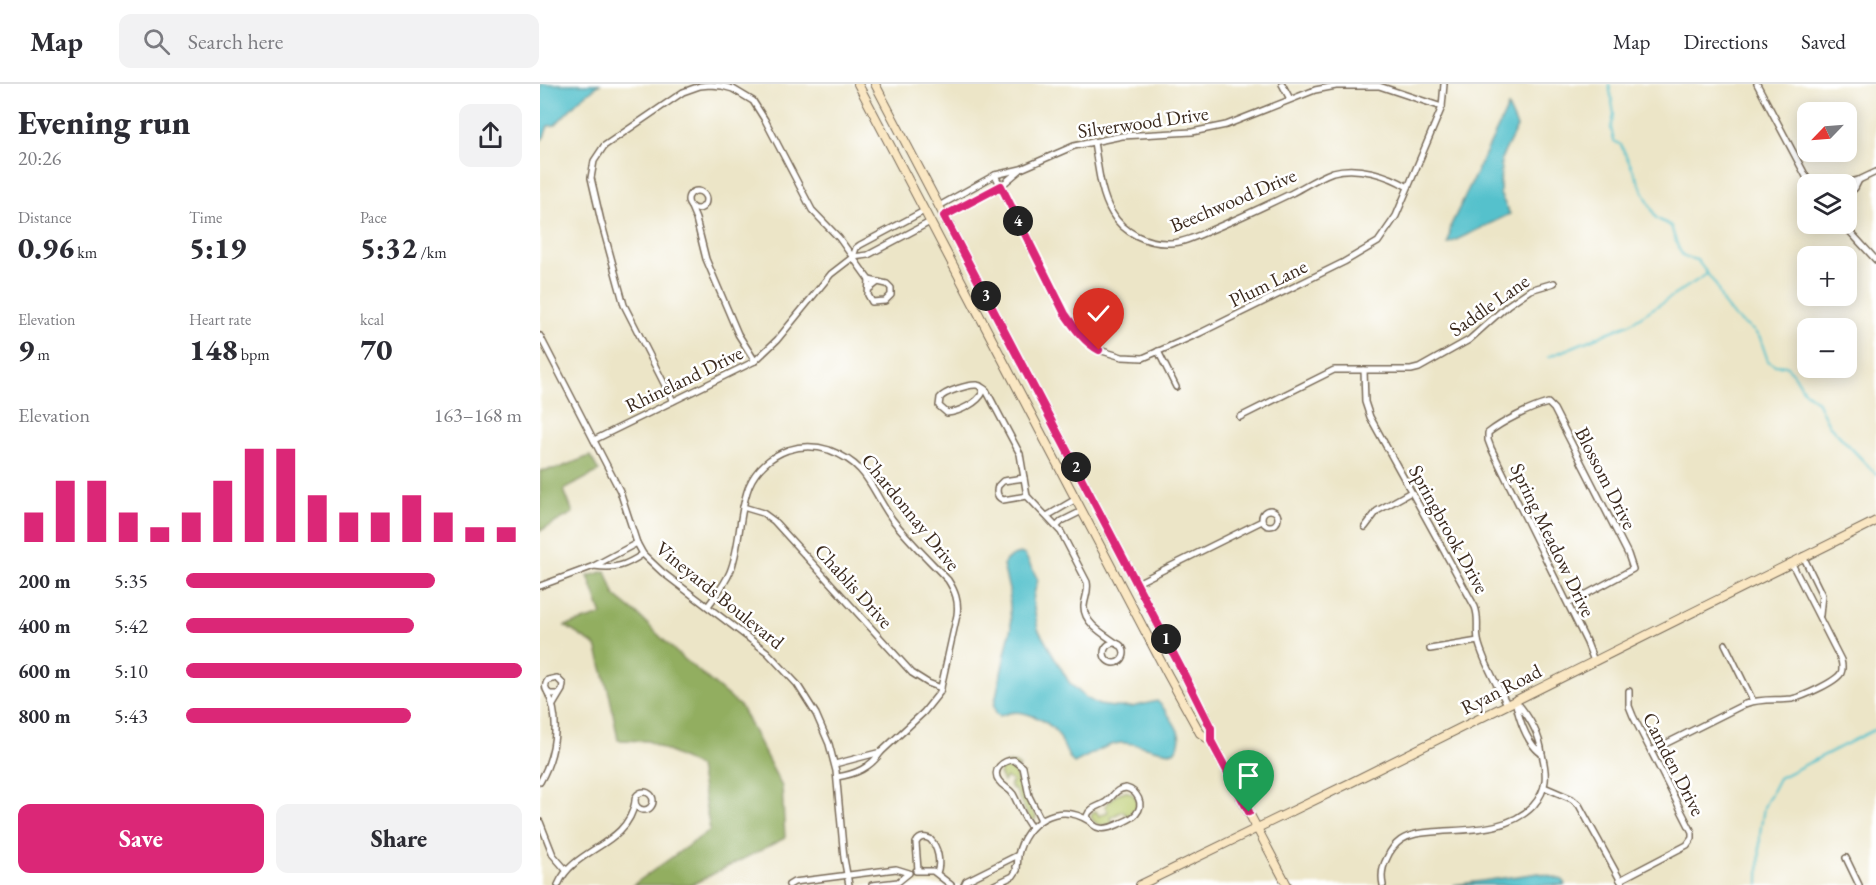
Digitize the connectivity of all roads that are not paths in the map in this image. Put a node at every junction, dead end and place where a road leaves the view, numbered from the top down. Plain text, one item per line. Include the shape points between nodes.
1 (858, 84) edge
2 (875, 84) edge
3 (1282, 84) edge
4 (1444, 84) edge
5 (1757, 84) edge
6 (1290, 99) junction
7 (1442, 107) junction
8 (1094, 142) junction
9 (1021, 169) junction
10 (1876, 172) edge
11 (1805, 174) edge
12 (995, 176) junction
13 (925, 180) junction
14 (1859, 180) joint
15 (909, 182) junction
16 (1857, 184) edge
17 (1001, 186) junction
18 (1408, 187) junction
19 (939, 206) junction
20 (691, 207) junction
21 (702, 208) junction
22 (924, 211) junction
23 (944, 216) junction
24 (696, 219) junction
25 (930, 222) junction
26 (1852, 234) edge
27 (853, 257) junction
28 (1876, 260) edge
29 (869, 280) junction
30 (878, 282) junction
31 (1554, 283) dead end
32 (981, 286) junction
33 (869, 289) junction
34 (966, 289) junction
35 (540, 338) edge
36 (1158, 351) junction
37 (755, 361) junction
38 (1364, 369) junction
39 (980, 386) junction
40 (1176, 387) dead end
41 (988, 394) junction
42 (980, 399) junction
43 (673, 401) junction
44 (1548, 403) joint
45 (1240, 417) dead end
46 (594, 440) junction
47 (1024, 478) junction
48 (1411, 492) junction
49 (1090, 494) junction
50 (1027, 496) junction
51 (1075, 498) junction
52 (743, 507) junction
53 (1082, 511) junction
54 (1047, 516) junction
55 (1876, 520) edge
56 (1262, 521) dead end
57 (1057, 526) junction
58 (1365, 527) dead end
59 (638, 543) junction
60 (643, 554) junction
61 (1803, 556) junction
62 (1791, 562) junction
63 (594, 566) junction
64 (1137, 584) junction
65 (540, 586) edge
66 (1568, 604) junction
67 (708, 606) junction
68 (1150, 609) junction
69 (1134, 610) junction
70 (1820, 617) junction
71 (1106, 636) junction
72 (1478, 641) junction
73 (1725, 644) dead end
74 (1119, 645) junction
75 (1108, 646) junction
76 (1430, 649) dead end
77 (1594, 661) junction
78 (942, 688) junction
79 (1629, 691) dead end
80 (548, 693) junction
81 (559, 694) junction
82 (1753, 701) junction
83 (1511, 702) junction
84 (553, 705) junction
85 (1203, 711) junction
86 (1189, 714) junction
87 (1211, 741) junction
88 (1651, 751) junction
89 (881, 752) junction
90 (835, 764) junction
91 (837, 777) junction
92 (540, 782) edge
93 (1544, 787) junction
94 (635, 802) junction
95 (643, 809) junction
96 (1089, 811) junction
97 (632, 814) junction
98 (1079, 815) junction
99 (1041, 820) junction
100 (1089, 821) junction
101 (540, 822) edge
102 (1031, 827) junction
103 (1256, 827) junction
104 (1018, 855) junction
105 (1846, 858) dead end
106 (1009, 860) junction
107 (566, 870) junction
108 (918, 870) junction
109 (1017, 870) junction
110 (909, 873) junction
111 (937, 873) junction
112 (847, 875) junction
113 (965, 883) edge
114 (1621, 883) edge
115 (558, 885) edge
116 (789, 885) edge
117 (849, 885) edge
118 (872, 885) edge
119 (951, 885) edge
120 (959, 885) edge
121 (994, 885) edge
122 (1140, 885) edge
123 (1287, 885) edge
124 (1383, 885) edge
125 (1859, 885) edge

1 - 15 main road
2 - 13 main road
3 - 6 street
4 - 7 street, Plum Lane
5 - 11 street
6 - 7 street, Silverwood Drive via 1335,86 1379,86
6 - 8 street, Silverwood Drive via 1226,125
7 - 18 street, Plum Lane
8 - 9 street, Silverwood Drive via 1074,146
8 - 18 street, Beechwood Drive via 1110,211 1131,233 1152,242 1184,241 1334,172 1369,172
9 - 12 street, Silverwood Drive
9 - 17 street, Silverwood Drive
10 - 14 street
12 - 17 street
12 - 19 street, Silverwood Drive
13 - 15 main road via 917,176
13 - 19 main road
14 - 16 street
15 - 22 main road
17 - 23 street, Silverwood Drive
17 - 36 street, Plum Lane via 1077,332 1108,354 1143,358
18 - 36 street, Plum Lane via 1396,216 1378,242
19 - 23 main road
20 - 21 street
20 - 21 street via 689,196 699,191 706,197
20 - 24 street
21 - 24 street
22 - 25 main road
22 - 27 street, Rhineland Drive via 860,245
23 - 32 main road
24 - 37 street via 706,259 738,334
25 - 27 street, Rhineland Drive via 868,255
25 - 34 main road
26 - 28 street
27 - 29 street
27 - 37 street, Rhineland Drive via 831,274
27 - 43 street via 812,210 759,109 734,89 700,86 683,92 604,146 594,161 591,178 601,221 624,304
29 - 30 street
29 - 33 street
30 - 33 street
30 - 33 street via 891,288 888,298 872,302
31 - 38 street, Saddle Lane via 1530,290 1469,340 1419,368
32 - 34 main road via 973,292
32 - 49 main road
34 - 51 main road
35 - 46 street, Vineyards Boulevard
36 - 40 street
37 - 43 street, Rhineland Drive
38 - 45 street, Saddle Lane via 1326,372
38 - 48 street, Springbrook Drive via 1365,402 1370,417
39 - 41 street
39 - 42 street
39 - 42 street via 945,392 939,405 944,412 951,413
41 - 42 street
41 - 47 street via 1020,454
43 - 46 street, Rhineland Drive
44 - 66 street, Spring Meadow Drive via 1488,433 1488,440
44 - 66 street, Blossom Drive via 1633,569
46 - 59 street, Vineyards Boulevard via 626,504
47 - 50 street
47 - 50 street via 1003,481 997,492 1003,500
48 - 58 street via 1377,511
48 - 72 street, Springbrook Drive via 1478,614
49 - 51 main road via 1083,490
49 - 64 main road
50 - 54 street
51 - 53 main road
51 - 54 street
52 - 67 street via 730,571
52 - 78 street, Chablis Drive via 774,521 912,673
52 - 78 street, Chardonnay Drive via 752,479 774,456 808,447 824,448 852,461 892,518 954,591 957,615
53 - 57 street
53 - 69 main road
54 - 57 street
55 - 61 main road, Ryan Road
56 - 64 street
57 - 71 street via 1087,582 1085,615
59 - 60 street, Vineyards Boulevard
59 - 63 street
60 - 63 street via 620,567
60 - 67 street, Vineyards Boulevard
61 - 62 main road, Ryan Road
61 - 70 street via 1822,595
62 - 70 street
62 - 77 main road, Ryan Road
63 - 65 street
64 - 68 main road
66 - 77 street, Spring Meadow Drive
67 - 90 street, Vineyards Boulevard via 787,671 816,714
68 - 69 main road via 1142,614
68 - 85 main road
69 - 86 main road
70 - 82 street via 1841,660 1840,674 1798,698
71 - 74 street
71 - 75 street
72 - 76 street
72 - 83 street, Springbrook Drive via 1484,659
73 - 82 street
74 - 75 street
74 - 75 street via 1123,657 1112,663 1104,654
77 - 83 main road, Ryan Road
78 - 89 street, Chardonnay Drive via 924,712
79 - 88 street, Camden Drive via 1633,717
80 - 81 street
80 - 81 street via 546,682 554,678 563,684
80 - 84 street
81 - 84 street
82 - 88 street
83 - 93 street, Springbrook Drive via 1533,748 1542,754 1547,772
83 - 103 main road, Ryan Road
84 - 92 street via 553,751
85 - 86 main road via 1197,716
85 - 87 main road via 1211,728
86 - 87 main road via 1200,733
87 - 103 main road
88 - 114 street, Camden Drive via 1691,827 1692,838
89 - 90 street, Chardonnay Drive
89 - 91 street, Chardonnay Drive via 865,768
90 - 91 street, Vineyards Boulevard
91 - 112 street, Vineyards Boulevard
93 - 114 street via 1579,805
93 - 124 street via 1536,803 1514,819 1490,827 1409,836 1394,846 1384,862
94 - 95 street
94 - 95 street via 640,792 651,795 652,804
94 - 97 street
95 - 97 street
96 - 98 street
96 - 100 street
96 - 100 street via 1123,788 1133,790 1140,801 1135,815 1110,828 1102,829
97 - 107 street via 613,838
98 - 99 street via 1059,814
98 - 100 street
99 - 102 street
99 - 102 street via 1029,796 1021,764 1010,759 1003,762 997,769 997,778 1012,792
101 - 107 street via 553,855
102 - 104 street
103 - 122 main road, Ryan Road
103 - 123 main road
104 - 106 street
104 - 109 street
105 - 125 street
106 - 109 street
106 - 113 street
107 - 115 street
108 - 110 street
108 - 111 street
108 - 111 street via 916,843 924,837 935,847
109 - 121 street
110 - 112 street via 896,869
110 - 118 street via 898,882
111 - 119 street
112 - 116 street
112 - 117 street, Vineyards Boulevard
113 - 120 street

